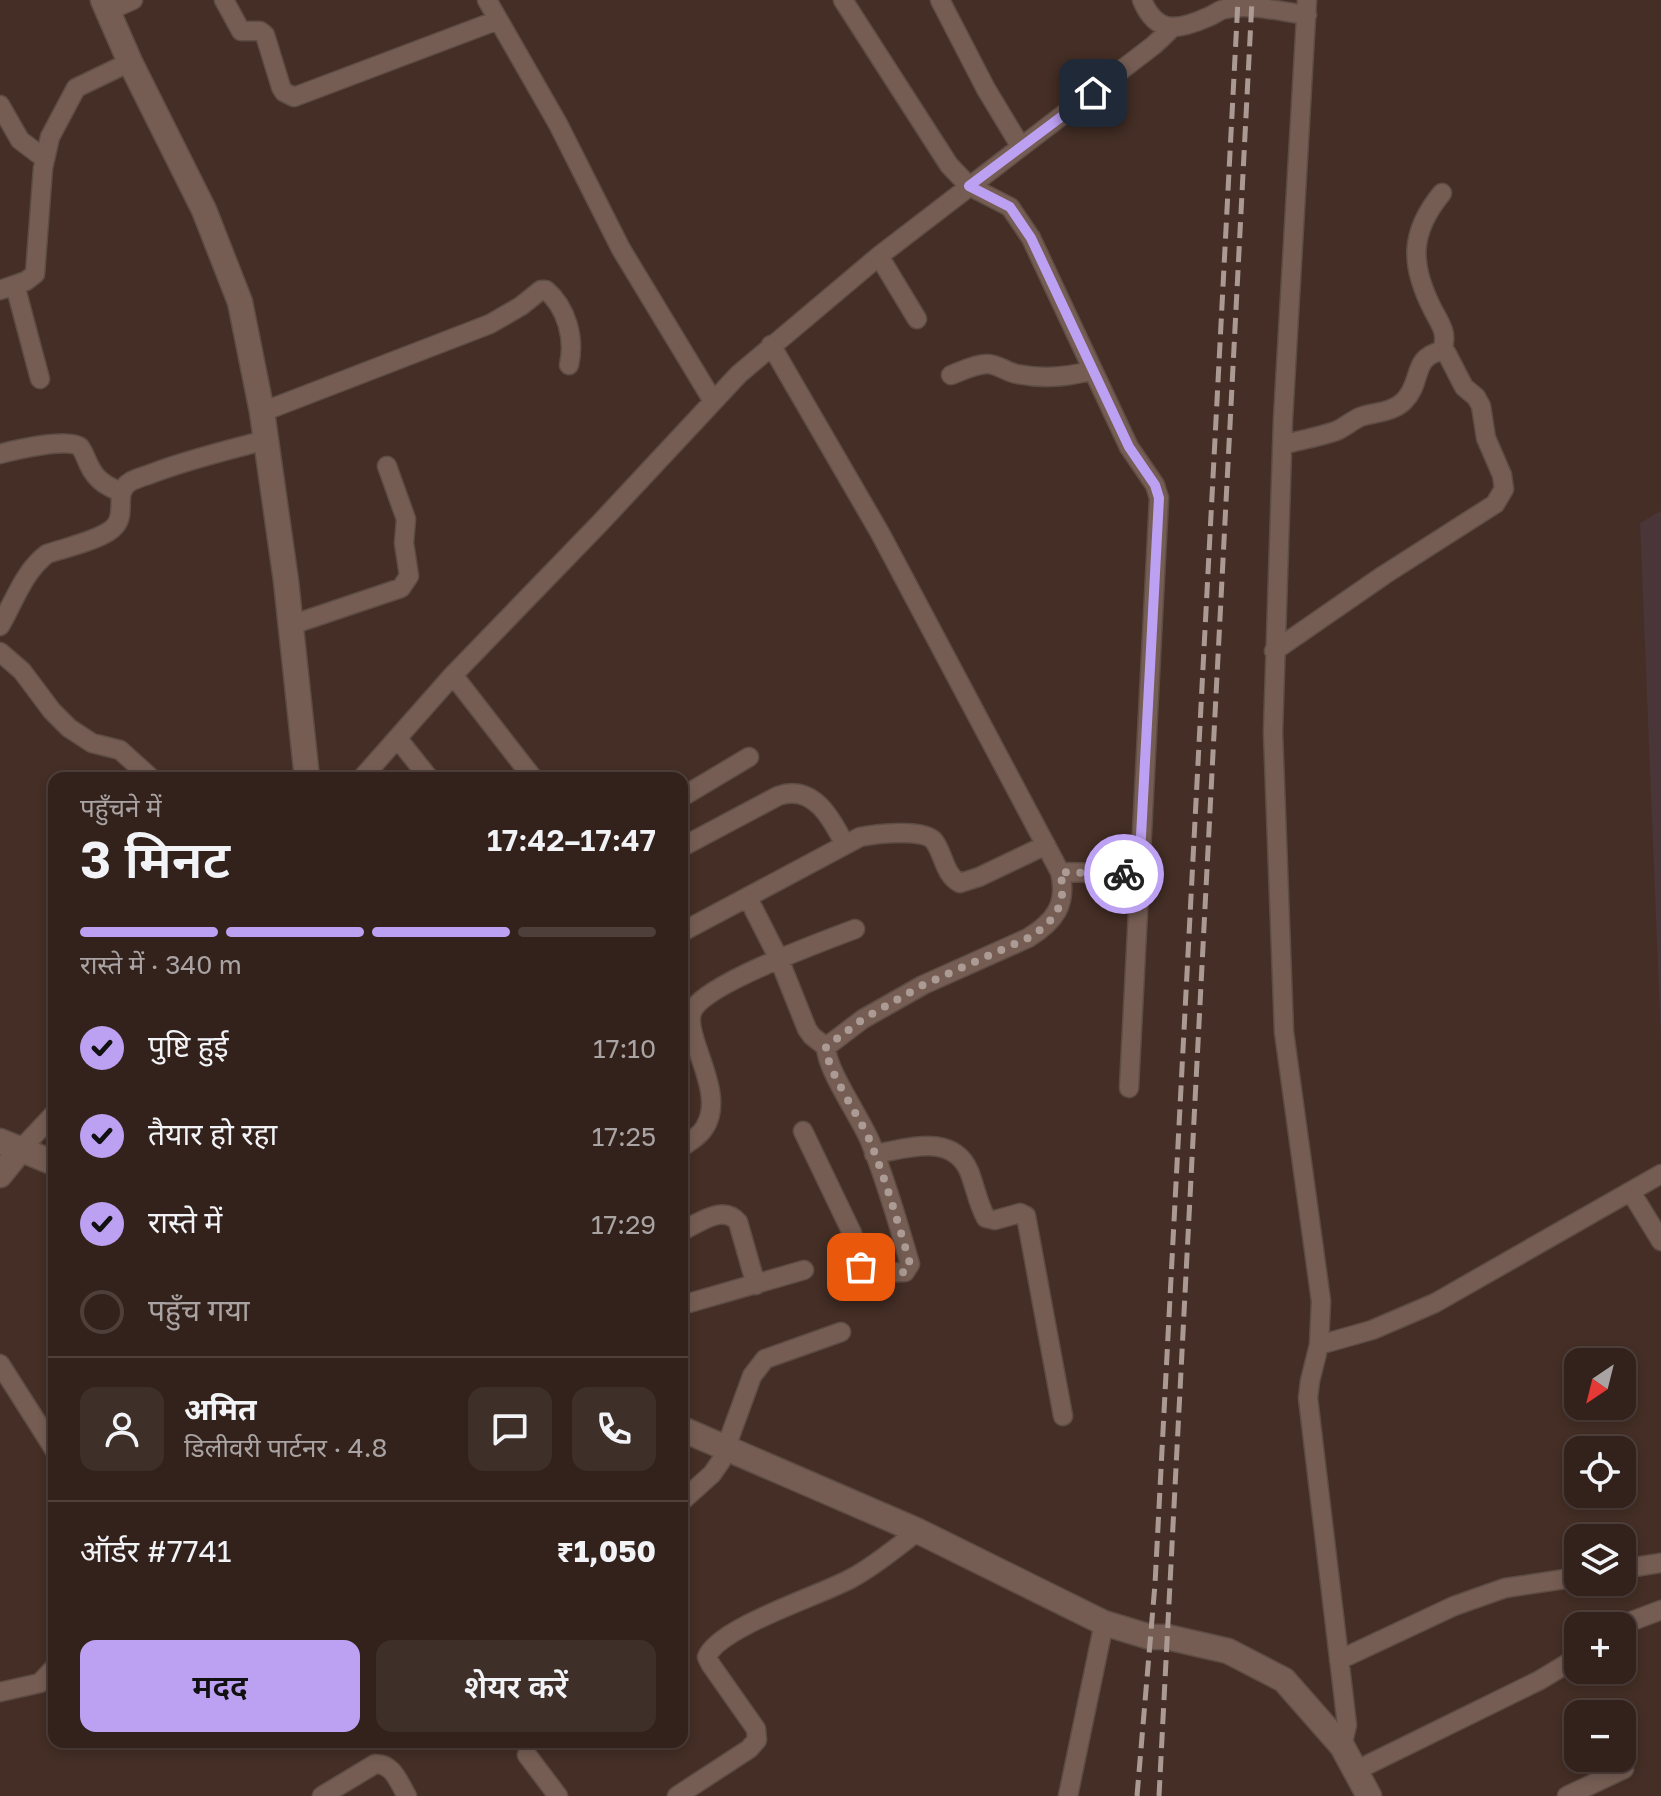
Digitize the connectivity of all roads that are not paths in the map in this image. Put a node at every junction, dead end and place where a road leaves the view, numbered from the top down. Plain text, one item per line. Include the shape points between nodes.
1 (133, 0) edge
2 (224, 0) edge
3 (487, 0) edge
4 (843, 0) edge
5 (940, 0) edge
6 (1142, 0) edge
7 (106, 6) edge
8 (1307, 8) edge
9 (498, 20) junction
10 (1172, 28) junction
11 (130, 62) junction
12 (0, 105) edge
13 (1021, 147) junction
14 (45, 159) junction
15 (969, 186) junction
16 (1442, 193) dead end
17 (879, 256) junction
18 (7, 287) edge
19 (917, 319) dead end
20 (771, 345) junction
21 (1442, 351) junction
22 (569, 365) dead end
23 (1093, 370) junction
24 (951, 375) dead end
25 (40, 379) dead end
26 (713, 401) junction
27 (262, 412) junction
28 (266, 440) junction
29 (1282, 445) junction
30 (1, 449) edge
31 (387, 466) dead end
32 (121, 492) junction
33 (291, 625) junction
34 (0, 626) edge
35 (1274, 651) junction
36 (0, 652) edge
37 (453, 675) junction
38 (398, 739) junction
39 (749, 757) dead end
40 (144, 772) edge
41 (306, 772) edge
42 (368, 772) edge
43 (424, 772) edge
44 (528, 772) edge
45 (688, 793) edge
46 (688, 844) edge
47 (845, 845) junction
48 (1046, 845) junction
49 (1060, 872) junction
50 (1139, 874) junction
51 (741, 901) junction
52 (688, 929) edge
53 (855, 929) dead end
54 (779, 959) junction
55 (688, 1007) edge
56 (691, 1014) junction
57 (826, 1047) junction
58 (1129, 1088) dead end
59 (48, 1118) edge
60 (803, 1131) dead end
61 (688, 1142) edge
62 (10, 1145) edge
63 (874, 1154) junction
64 (48, 1161) edge
65 (1661, 1174) edge
66 (0, 1175) edge
67 (1631, 1192) junction
68 (688, 1228) edge
69 (1661, 1241) edge
70 (804, 1270) dead end
71 (756, 1285) junction
72 (688, 1303) edge
73 (841, 1332) dead end
74 (1319, 1345) junction
75 (0, 1364) edge
76 (1063, 1416) dead end
77 (688, 1432) edge
78 (48, 1442) edge
79 (726, 1448) junction
80 (688, 1496) edge
81 (918, 1531) junction
82 (1661, 1563) edge
83 (1636, 1567) edge
84 (1564, 1579) edge
85 (1661, 1610) edge
86 (1636, 1620) edge
87 (1104, 1623) junction
88 (1339, 1660) junction
89 (1564, 1665) edge
90 (48, 1674) edge
91 (0, 1692) edge
92 (1342, 1746) junction
93 (527, 1755) dead end
94 (1355, 1771) junction
95 (1618, 1772) edge
96 (322, 1796) edge
97 (407, 1796) edge
98 (558, 1796) edge
99 (677, 1796) edge
100 (1068, 1796) edge
101 (1369, 1796) edge
102 (1567, 1796) edge

1 - 7 street
2 - 9 street via 241,31 265,35 281,87 294,97
3 - 9 street
4 - 15 street via 922,126
5 - 13 street
6 - 10 street via 1148,16
7 - 11 street
8 - 10 street via 1224,9
8 - 29 street
9 - 26 street via 634,273
10 - 13 street
11 - 14 street via 76,88 50,137
11 - 27 street via 232,277
12 - 14 street via 20,140
13 - 15 street
14 - 18 street via 37,266 32,278
15 - 17 street
15 - 23 street via 1010,207 1031,238
16 - 21 street via 1428,212 1416,245 1419,276 1445,330
17 - 19 street
17 - 20 street
18 - 25 street
20 - 26 street
20 - 48 street via 880,533
21 - 29 street via 1422,360 1415,386 1393,409
21 - 35 street via 1480,403 1486,438 1502,475 1501,497
22 - 27 street via 571,343 564,315 541,290 490,324
23 - 24 street via 1040,377 991,364
23 - 50 street via 1159,498
26 - 37 street
27 - 28 street
28 - 32 street via 173,465 130,482
28 - 33 street
29 - 35 street
30 - 32 street via 74,443 96,476
31 - 33 street via 406,519 405,583
32 - 34 street via 121,515 111,531 39,560
33 - 41 street
35 - 74 street via 1284,1032 1321,1301
36 - 40 street via 69,728 92,743 120,750
37 - 38 street
37 - 44 street
38 - 42 street
38 - 43 street
39 - 45 street
46 - 47 street via 792,793 815,801
47 - 48 street via 868,836 925,834 936,843 951,877 965,883
47 - 51 street
48 - 49 street
49 - 50 street
49 - 57 street via 1058,912 1043,929 923,985
50 - 58 street
51 - 52 street
51 - 54 street via 752,906
53 - 54 street
54 - 56 street via 727,985
54 - 57 street via 807,1029
55 - 56 street
56 - 61 street via 712,1105 705,1128
57 - 63 street
59 - 62 street
60 - 63 street via 852,1233 861,1267 871,1273 905,1272 910,1264
62 - 64 street
62 - 66 street
63 - 76 street via 938,1144 968,1168 986,1218 1026,1216
65 - 67 street
67 - 69 street
67 - 74 street via 1435,1303
68 - 71 street via 717,1214 733,1216
70 - 71 street
71 - 72 street
73 - 79 street via 765,1359 752,1376
74 - 88 street via 1308,1398
75 - 78 street
77 - 79 street
79 - 80 street via 712,1474
79 - 81 street
81 - 87 street
81 - 99 street via 851,1579 756,1620 709,1651 711,1665 756,1729 757,1740
82 - 83 street
84 - 88 street via 1505,1588
85 - 86 street
87 - 92 street via 1228,1651 1284,1680
87 - 100 street
88 - 92 street via 1347,1725
89 - 94 street
90 - 91 street via 40,1683
92 - 94 street
93 - 98 street
94 - 101 street
95 - 102 street
96 - 97 street via 383,1763

